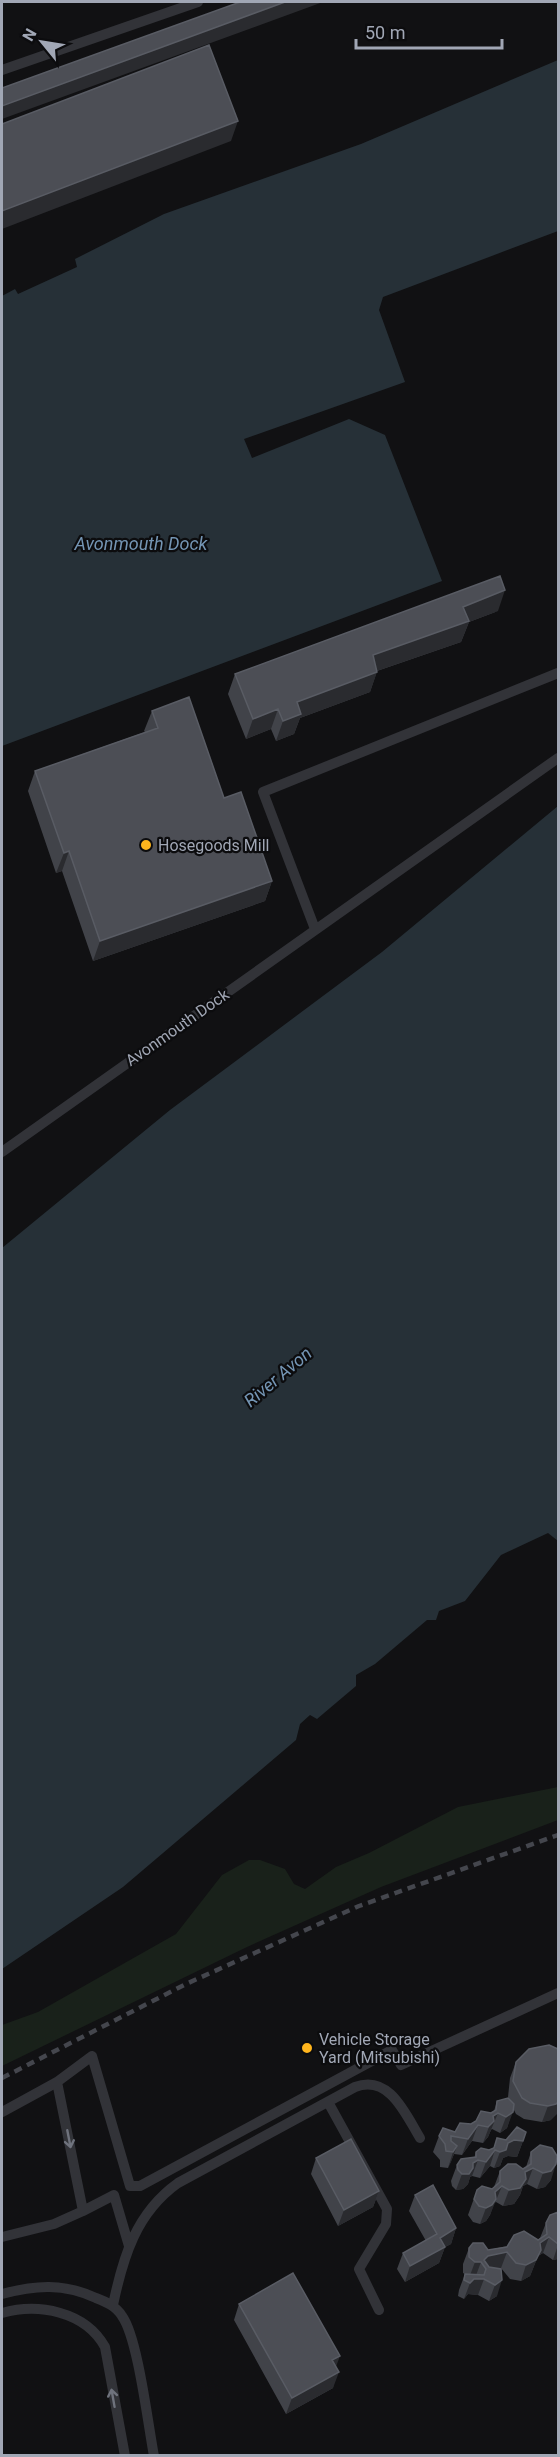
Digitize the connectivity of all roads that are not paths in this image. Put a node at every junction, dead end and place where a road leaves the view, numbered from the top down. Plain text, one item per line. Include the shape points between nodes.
1 (198, 2) edge
2 (2, 70) edge
3 (558, 673) edge
4 (558, 758) edge
5 (315, 929) junction
6 (2, 1152) edge
7 (558, 1993) edge
8 (57, 2082) junction
9 (328, 2102) junction
10 (2, 2112) edge
11 (420, 2138) dead end
12 (83, 2211) junction
13 (2, 2237) edge
14 (129, 2246) junction
15 (2, 2294) edge
16 (112, 2305) junction
17 (379, 2310) dead end
18 (2, 2313) edge
19 (125, 2456) edge
20 (154, 2456) edge

1 - 2 lane
3 - 5 lane via 263,792
4 - 5 lane, Avonmouth Dock
5 - 6 lane, Avonmouth Dock
7 - 8 lane via 401,2065 392,2050 140,2186 130,2187 92,2056
8 - 10 lane
8 -> 12 lane
9 - 11 lane via 361,2084 376,2084 391,2094
9 - 14 lane via 168,2190 149,2210
9 - 17 lane via 387,2209 386,2224 359,2269
12 - 13 lane via 54,2224
12 - 14 lane via 114,2195
14 - 16 lane
15 - 16 lane via 47,2285 65,2287
16 - 20 lane via 129,2330
19 -> 18 lane via 105,2347 99,2337 84,2324 46,2309 20,2308

